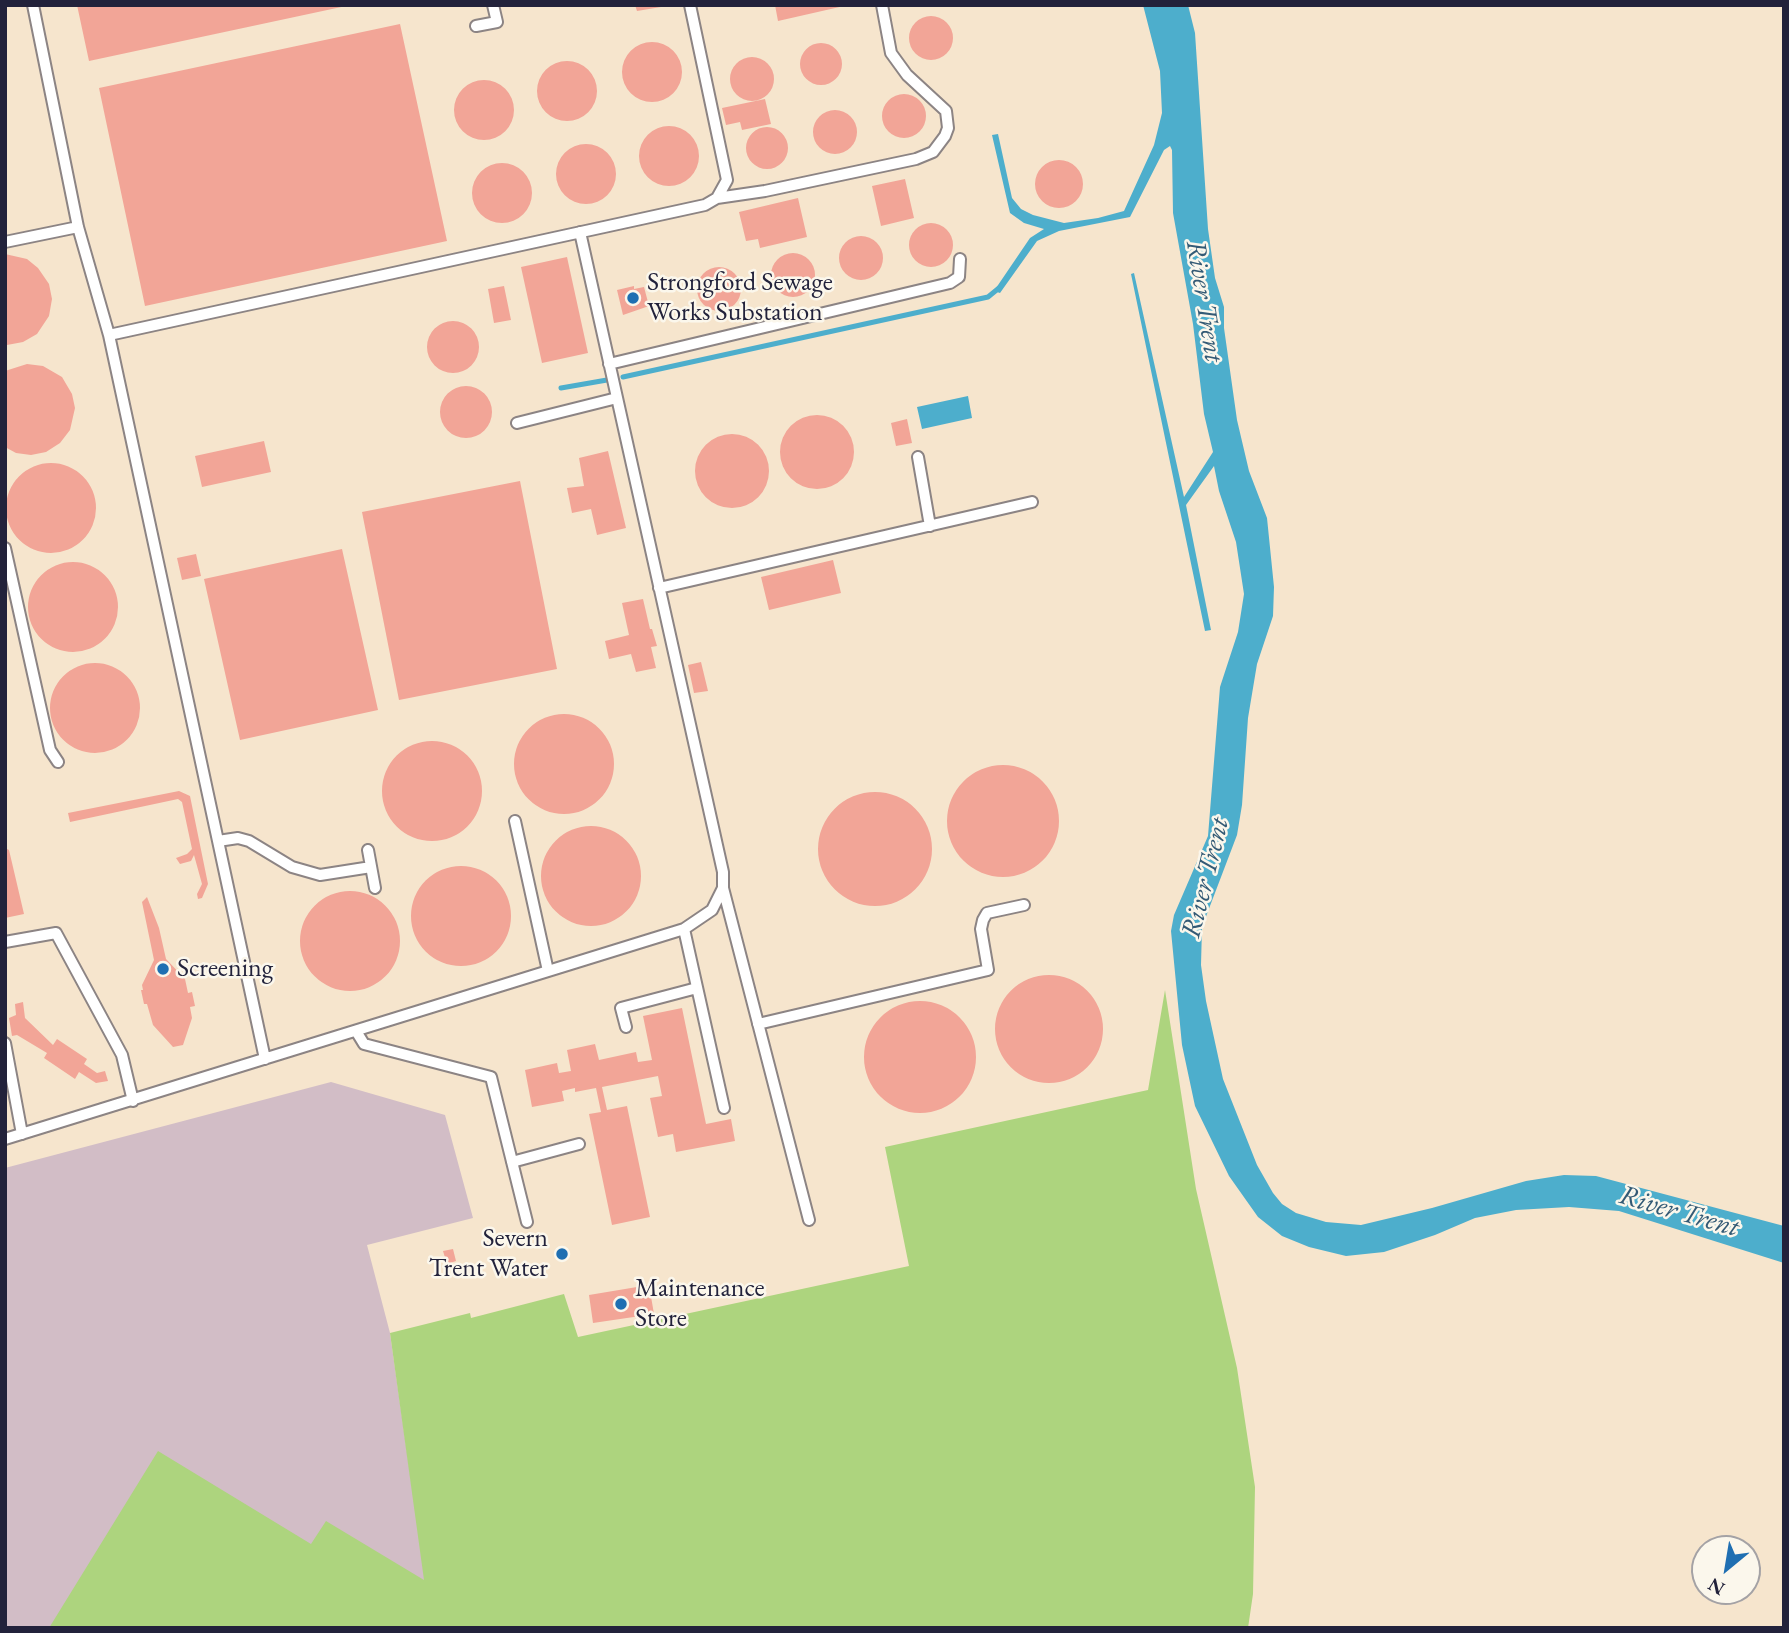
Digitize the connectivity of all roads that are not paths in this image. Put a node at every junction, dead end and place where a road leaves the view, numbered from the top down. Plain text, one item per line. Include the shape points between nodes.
1 (33, 5) edge
2 (494, 5) edge
3 (690, 5) edge
4 (882, 5) edge
5 (476, 26) dead end
6 (717, 198) junction
7 (78, 227) junction
8 (580, 232) junction
9 (5, 242) edge
10 (961, 259) dead end
11 (109, 335) junction
12 (609, 364) junction
13 (617, 398) junction
14 (517, 423) dead end
15 (918, 457) dead end
16 (1032, 502) dead end
17 (930, 526) junction
18 (5, 548) edge
19 (659, 588) junction
20 (58, 762) dead end
21 (515, 821) dead end
22 (218, 841) junction
23 (368, 850) dead end
24 (371, 867) junction
25 (723, 887) junction
26 (375, 888) dead end
27 (1024, 905) dead end
28 (684, 929) junction
29 (5, 942) edge
30 (548, 971) junction
31 (697, 989) junction
32 (758, 1024) junction
33 (626, 1027) dead end
34 (356, 1031) junction
35 (5, 1043) edge
36 (265, 1059) junction
37 (132, 1101) junction
38 (724, 1108) dead end
39 (22, 1134) junction
40 (5, 1139) edge
41 (579, 1144) dead end
42 (512, 1162) junction
43 (809, 1220) dead end
44 (527, 1222) dead end

1 - 7 lane
2 - 5 lane via 497,22
3 - 6 lane via 727,180
4 - 6 lane via 891,53 907,75 946,111 948,128 941,143 916,159
6 - 8 lane via 705,205
7 - 9 lane
7 - 11 lane
8 - 11 lane
8 - 12 lane
10 - 12 lane via 959,277 950,283
11 - 22 lane
12 - 13 lane
13 - 14 lane
13 - 19 lane
15 - 17 lane
16 - 17 lane
17 - 19 lane
18 - 20 lane via 50,750
19 - 25 lane
21 - 30 lane
22 - 24 lane via 249,841 292,867 320,875
22 - 36 lane
23 - 24 lane
24 - 26 lane
25 - 28 lane via 712,910
25 - 32 lane
27 - 32 lane via 987,913 983,919 988,970
28 - 30 lane
28 - 31 lane
29 - 37 lane via 56,933 121,1055
30 - 34 lane
31 - 33 lane via 621,1008
31 - 38 lane
32 - 43 lane
34 - 36 lane
34 - 42 lane via 364,1044 491,1077
35 - 39 lane
36 - 37 lane
37 - 39 lane
39 - 40 lane
41 - 42 lane
42 - 44 lane

